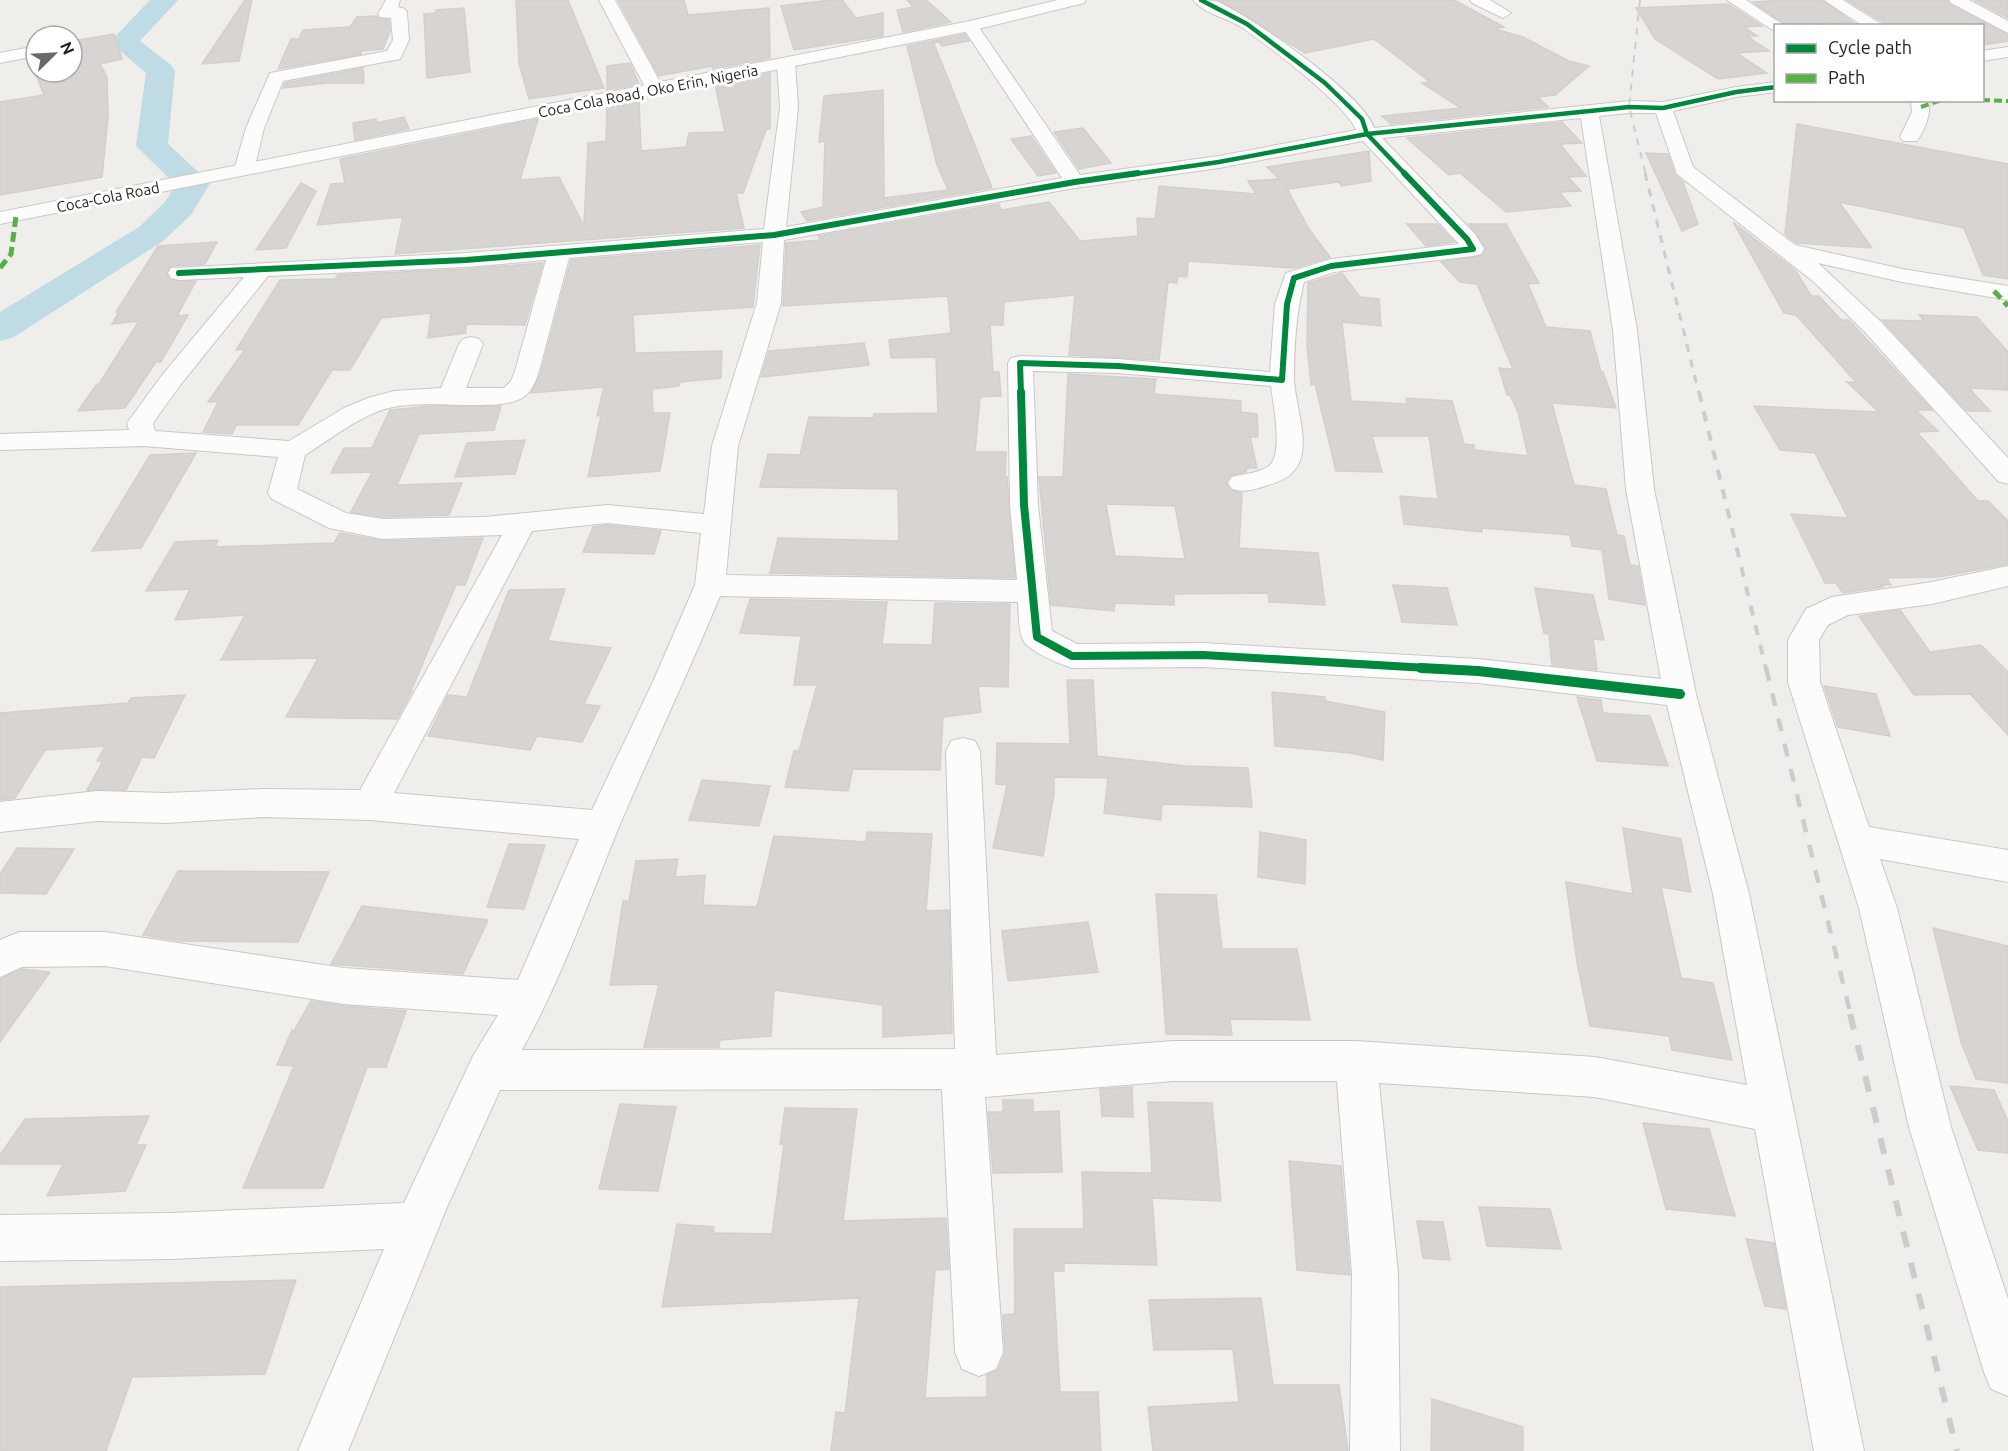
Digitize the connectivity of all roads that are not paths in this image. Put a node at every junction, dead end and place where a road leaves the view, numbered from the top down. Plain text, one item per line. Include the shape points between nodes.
1 (607, 0) edge
2 (1078, 0) edge
3 (1201, 0) edge
4 (1478, 0) edge
5 (1735, 0) edge
6 (1832, 0) edge
7 (1957, 0) edge
8 (393, 1) edge
9 (1503, 13) dead end
10 (1774, 24) edge
11 (1873, 24) edge
12 (970, 26) junction
13 (2008, 28) edge
14 (2008, 52) edge
15 (24, 53) edge
16 (1984, 56) edge
17 (0, 58) edge
18 (786, 63) junction
19 (1774, 87) edge
20 (655, 90) junction
21 (1920, 102) edge
22 (1663, 108) junction
23 (1589, 111) junction
24 (1367, 134) junction
25 (1911, 137) dead end
26 (244, 171) junction
27 (216, 176) joint
28 (1075, 182) junction
29 (0, 218) edge
30 (774, 235) junction
31 (1782, 247) junction
32 (559, 253) junction
33 (1850, 266) junction
34 (262, 269) junction
35 (179, 273) dead end
36 (1822, 277) junction
37 (2008, 293) edge
38 (471, 344) dead end
39 (1282, 380) junction
40 (450, 397) junction
41 (144, 438) junction
42 (0, 442) edge
43 (294, 450) junction
44 (2008, 475) edge
45 (1242, 483) dead end
46 (521, 525) junction
47 (717, 525) junction
48 (2008, 576) edge
49 (710, 585) junction
50 (1031, 591) junction
51 (1680, 694) junction
52 (963, 751) dead end
53 (370, 805) junction
54 (0, 817) edge
55 (602, 826) junction
56 (1855, 840) junction
57 (2008, 866) edge
58 (0, 959) edge
59 (529, 999) junction
60 (1356, 1061) junction
61 (488, 1070) junction
62 (969, 1073) junction
63 (1772, 1111) junction
64 (418, 1225) junction
65 (0, 1238) edge
66 (979, 1352) dead end
67 (2008, 1372) edge
68 (323, 1451) edge
69 (1375, 1451) edge
70 (1839, 1451) edge

1 - 20 street
2 - 12 street, Coca Cola Road, Oko Erin, Nigeria
3 - 24 street via 1247,24 1325,83 1362,119
4 - 9 street
5 - 10 street
6 - 11 street
7 - 13 street
8 - 26 street via 386,14 399,12 401,40 394,55 276,77 255,128
12 - 18 street, Coca Cola Road, Oko Erin, Nigeria
12 - 28 street
14 - 16 street
15 - 17 street
18 - 20 street, Coca Cola Road, Oko Erin, Nigeria
18 - 30 street via 789,107
19 - 22 street
20 - 26 street, Coca Cola Road, Oko Erin, Nigeria
21 - 25 street via 1921,112
22 - 23 street
22 - 31 street via 1684,170
23 - 24 street
23 - 51 street via 1624,330 1640,489
24 - 28 street via 1219,162
24 - 39 street via 1473,249 1331,266 1294,278 1287,304
26 - 27 street, Coca Cola Road, Oko Erin, Nigeria
27 - 29 street, Coca-Cola Road
28 - 30 street
30 - 32 street
30 - 47 street via 769,303 725,447
31 - 33 street
31 - 36 street
32 - 34 street
32 - 40 street via 522,384 513,393 501,396
33 - 36 street
33 - 37 street
34 - 35 street
34 - 41 street via 140,423
36 - 44 street
38 - 40 street
39 - 45 street via 1290,441 1288,457 1279,472
39 - 50 street via 1118,366 1020,363
40 - 43 street via 415,397 362,409
41 - 42 street
41 - 43 street
43 - 46 street via 282,493 339,521 383,529
46 - 47 street via 607,514
46 - 53 street
47 - 49 street
48 - 56 street via 1932,593 1843,605 1817,617 1803,640 1804,681
49 - 50 street
49 - 55 street
50 - 51 street via 1037,637 1072,656 1203,655 1478,671
51 - 63 street via 1731,894
52 - 62 street
53 - 54 street via 97,806
53 - 55 street
55 - 59 street
56 - 57 street
56 - 67 street via 1878,908 1930,1127
58 - 59 street via 20,950 105,949 344,986
59 - 61 street
60 - 62 street via 1173,1061
60 - 63 street via 1595,1077
60 - 69 street via 1375,1274
61 - 62 street
61 - 64 street
62 - 66 street
63 - 70 street
64 - 65 street via 171,1236
64 - 68 street

